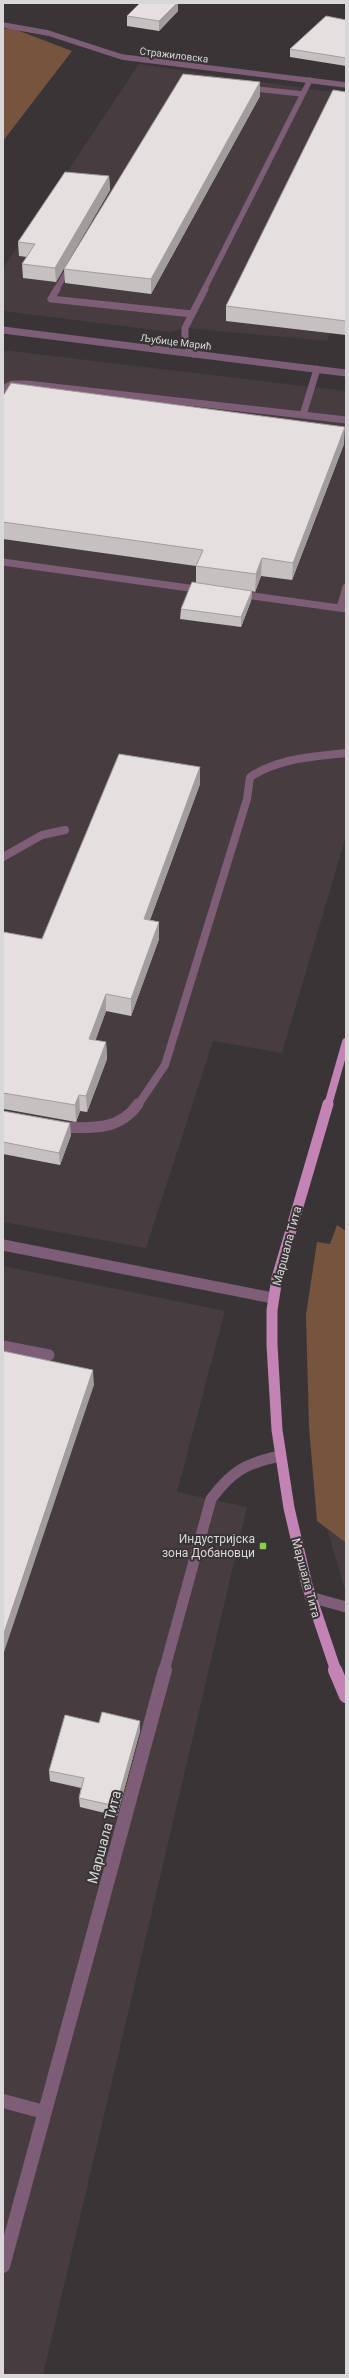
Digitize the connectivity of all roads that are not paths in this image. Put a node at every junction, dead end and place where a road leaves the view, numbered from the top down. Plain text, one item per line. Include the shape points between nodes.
1 (3, 25) edge
2 (310, 80) junction
3 (346, 85) edge
4 (241, 88) edge
5 (303, 94) junction
6 (75, 258) edge
7 (192, 314) junction
8 (3, 330) edge
9 (193, 354) junction
10 (317, 370) junction
11 (346, 373) edge
12 (3, 389) edge
13 (303, 415) junction
14 (346, 420) edge
15 (3, 562) edge
16 (346, 587) edge
17 (214, 591) edge
18 (230, 593) edge
19 (343, 608) edge
20 (346, 753) edge
21 (65, 830) dead end
22 (3, 857) edge
23 (346, 1042) edge
24 (48, 1125) edge
25 (3, 1245) edge
26 (273, 1298) junction
27 (3, 1346) edge
28 (49, 1355) dead end
29 (280, 1456) junction
30 (310, 1597) junction
31 (346, 1607) edge
32 (346, 1696) edge
33 (3, 2101) edge
34 (44, 2112) junction
35 (3, 2266) edge

1 - 2 street, Стражиловска via 46,32 91,49 127,58
2 - 3 street, Стражиловска
2 - 5 street
4 - 5 street
5 - 7 street
6 - 7 street via 51,299
7 - 9 street via 185,328 185,341
8 - 9 street, Љубице Марић
9 - 10 street, Љубице Марић
10 - 11 street, Љубице Марић
10 - 13 street
12 - 13 street via 12,384 27,384
13 - 14 street
15 - 17 street
16 - 19 street
18 - 19 street
20 - 24 street via 286,760 264,766 250,777 247,799 165,1065 133,1112 104,1128 63,1128
21 - 22 street via 42,835
23 - 26 main road, Маршала Тита
25 - 26 street
26 - 29 main road, Маршала Тита via 273,1375
27 - 28 street
29 - 30 main road, Маршала Тита via 294,1532
29 - 34 street, Маршала Тита via 251,1462 228,1477 212,1499
30 - 31 street
30 - 32 main road, Маршала Тита via 331,1661
33 - 34 street
34 - 35 street, Маршала Тита

